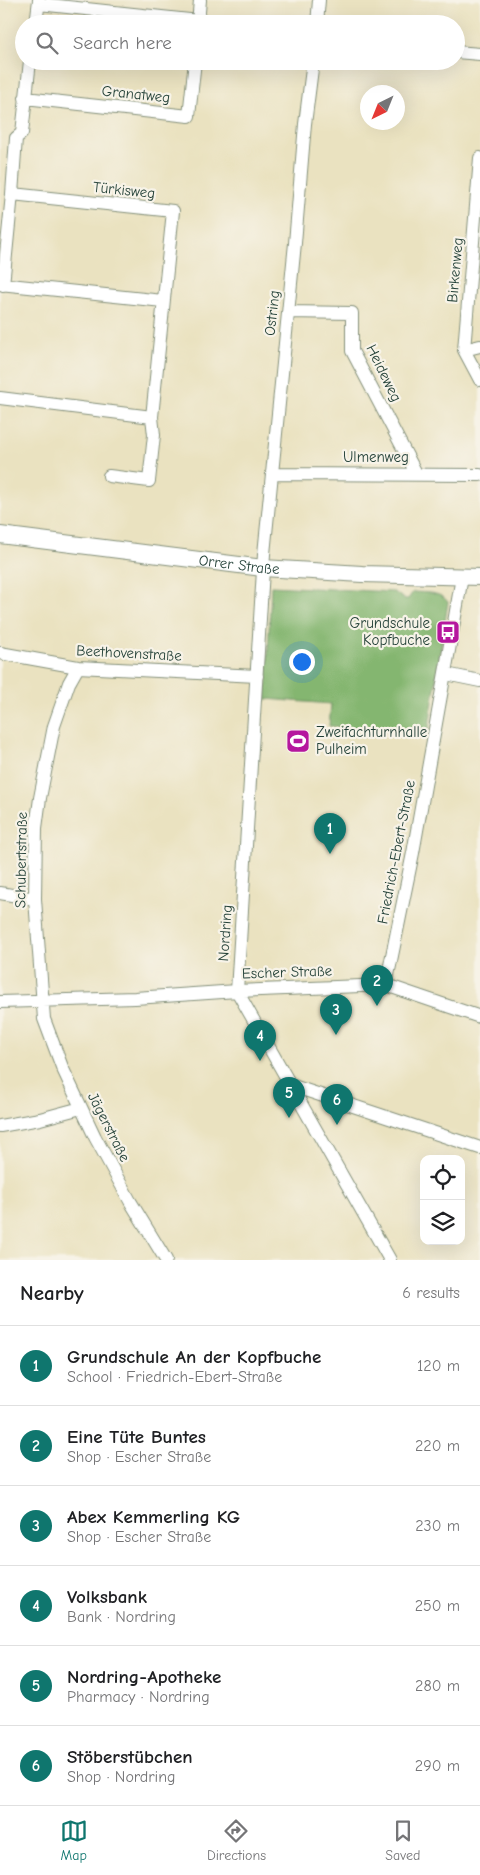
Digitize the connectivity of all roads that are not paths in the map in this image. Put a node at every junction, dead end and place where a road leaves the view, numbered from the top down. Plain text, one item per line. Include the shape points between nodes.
1 (200, 0) edge
2 (319, 0) edge
3 (39, 2) edge
4 (37, 15) edge
5 (138, 15) edge
6 (199, 15) edge
7 (318, 15) edge
8 (465, 53) edge
9 (480, 54) edge
10 (29, 70) edge
11 (194, 70) edge
12 (312, 70) edge
13 (25, 98) junction
14 (480, 158) edge
15 (12, 194) junction
16 (1, 285) edge
17 (163, 301) junction
18 (288, 312) junction
19 (480, 346) edge
20 (464, 350) junction
21 (480, 380) edge
22 (0, 398) edge
23 (152, 417) junction
24 (416, 473) junction
25 (272, 474) junction
26 (480, 475) edge
27 (109, 476) dead end
28 (0, 535) edge
29 (263, 568) junction
30 (462, 577) junction
31 (480, 577) edge
32 (0, 653) edge
33 (78, 667) junction
34 (446, 674) junction
35 (257, 676) junction
36 (480, 681) edge
37 (0, 893) edge
38 (35, 899) junction
39 (386, 985) junction
40 (237, 991) junction
41 (43, 1001) junction
42 (0, 1002) edge
43 (480, 1016) edge
44 (290, 1085) junction
45 (81, 1108) junction
46 (0, 1126) edge
47 (480, 1148) edge
48 (166, 1260) edge
49 (390, 1260) edge

1 - 6 street
2 - 7 street
3 - 4 street
3 - 5 street
8 - 9 street
10 - 13 street
11 - 13 street, Granatweg via 189,116
12 - 18 street, Ostring
13 - 15 street via 22,133 16,138
14 - 20 street, Birkenweg
15 - 16 street
15 - 17 street, Türkisweg via 173,211
16 - 17 street
17 - 23 street, Türkisweg
18 - 24 street, Heideweg via 352,313 352,351
18 - 25 street, Ostring
19 - 20 street
20 - 21 street
22 - 23 street
23 - 27 street, Türkisweg via 154,435 149,480
24 - 25 street, Ulmenweg
24 - 26 street, Ulmenweg
25 - 29 street, Ostring
28 - 29 street, Orrer Straße
29 - 30 street, Orrer Straße
29 - 35 street, Nordring
30 - 31 street, Orrer Straße
30 - 34 street, Friedrich-Ebert-Straße
32 - 33 street, Beethovenstraße
33 - 35 street, Beethovenstraße
33 - 38 street, Schubertstraße via 54,726 45,768 36,828
34 - 36 street
34 - 39 street, Friedrich-Ebert-Straße
35 - 40 street, Nordring
37 - 38 street
38 - 41 street, Schubertstraße
39 - 40 street, Escher Straße
39 - 43 street, Escher Straße
40 - 41 street, Escher Straße
40 - 44 street
41 - 42 street, Escher Straße
41 - 45 street, Jägerstraße via 44,1019
44 - 47 street
44 - 49 street
45 - 46 street
45 - 48 street, Jägerstraße via 130,1201

